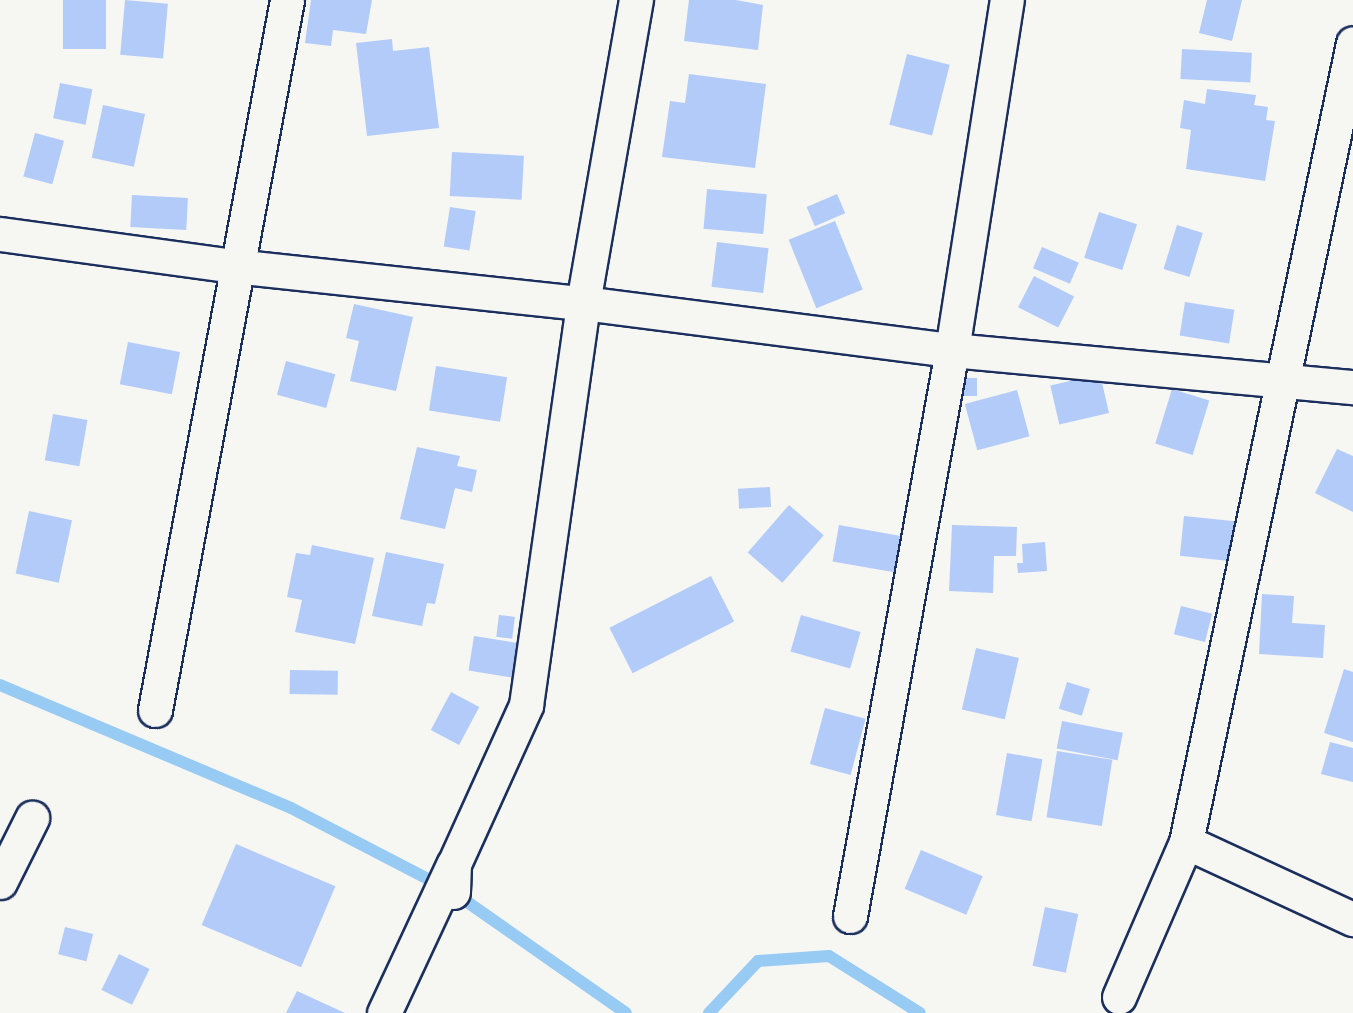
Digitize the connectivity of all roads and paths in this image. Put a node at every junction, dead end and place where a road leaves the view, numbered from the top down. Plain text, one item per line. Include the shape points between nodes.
1 (287, 0) edge
2 (636, 0) edge
3 (1007, 0) edge
4 (1353, 44) edge
5 (0, 234) edge
6 (234, 266) junction
7 (583, 303) junction
8 (952, 350) junction
9 (1286, 379) junction
10 (1353, 387) edge
11 (155, 710) dead end
12 (32, 818) dead end
13 (1186, 842) junction
14 (0, 882) edge
15 (850, 916) dead end
16 (1353, 919) edge
17 (1119, 997) dead end
18 (384, 1013) edge

1 - 6 street
2 - 7 street
3 - 8 street
4 - 9 street
5 - 6 street
6 - 7 street
6 - 11 street
7 - 8 street
7 - 18 street via 526,705 447,887
8 - 9 street
8 - 15 street
9 - 10 street
9 - 13 street
12 - 14 street
13 - 16 street
13 - 17 street

